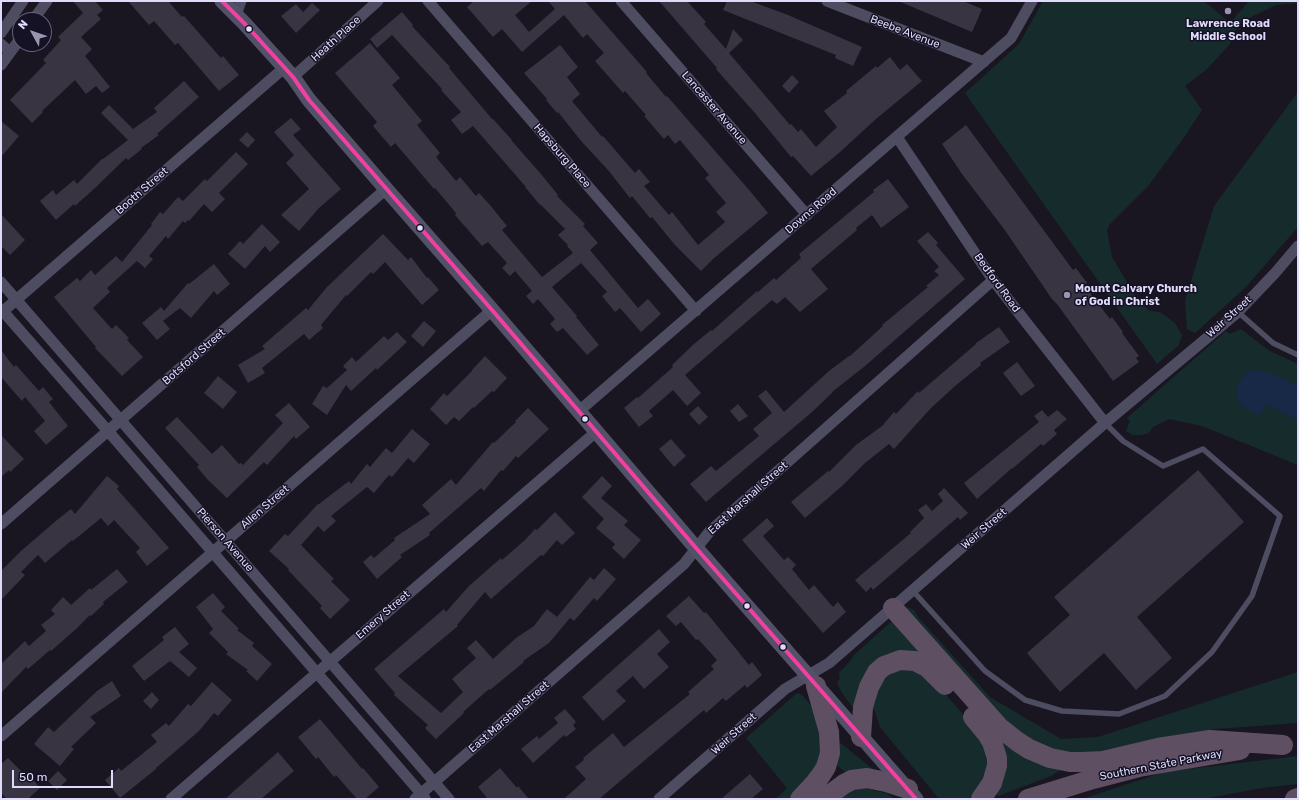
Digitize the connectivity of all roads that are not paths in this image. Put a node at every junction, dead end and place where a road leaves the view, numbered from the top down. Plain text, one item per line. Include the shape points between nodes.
1 (23, 1) edge
2 (47, 1) edge
3 (222, 1) edge
4 (378, 1) edge
5 (428, 1) edge
6 (621, 1) edge
7 (827, 1) edge
8 (1032, 1) edge
9 (238, 8) edge
10 (39, 12) edge
11 (1, 33) edge
12 (1, 44) edge
13 (12, 49) edge
14 (10, 52) junction
15 (984, 62) junction
16 (1, 65) edge
17 (288, 73) junction
18 (897, 137) junction
19 (386, 189) junction
20 (807, 215) junction
21 (1298, 246) edge
22 (993, 280) junction
23 (1, 282) edge
24 (16, 300) junction
25 (492, 310) junction
26 (696, 310) junction
27 (2, 311) edge
28 (1238, 312) junction
29 (1298, 355) edge
30 (579, 411) junction
31 (120, 420) junction
32 (1105, 423) junction
33 (108, 431) junction
34 (597, 431) junction
35 (1, 524) edge
36 (226, 541) junction
37 (696, 548) junction
38 (213, 553) junction
39 (913, 591) junction
40 (893, 608) junction
41 (329, 662) junction
42 (317, 672) junction
43 (812, 680) junction
44 (1, 736) edge
45 (861, 737) junction
46 (1290, 745) edge
47 (434, 783) junction
48 (913, 795) edge
49 (421, 797) edge
50 (1298, 798) edge
51 (171, 799) edge
52 (449, 799) edge
53 (659, 799) edge
54 (800, 799) edge
55 (824, 799) edge
56 (981, 799) edge
57 (1028, 799) edge
58 (1295, 799) edge

1 - 11 street
2 - 10 street
3 - 9 main road
4 - 17 street, Heath Place
5 - 26 street, Hapsburg Place
6 - 20 street, Lancaster Avenue
7 - 15 street, Beebe Avenue
8 - 15 street, Downs Road via 1011,38
9 - 17 main road
12 - 14 street
13 - 14 street
14 - 16 street
15 - 18 street, Downs Road
17 - 19 main road
17 - 24 street, Booth Street
18 - 20 street, Downs Road
18 - 22 street, Bedford Road
19 - 25 main road
19 - 31 street, Botsford Street
20 - 26 street, Downs Road
21 - 28 street, Weir Street
22 - 32 street, Bedford Road
22 - 37 street, East Marshall Street via 710,531
23 - 24 street, Pierson Avenue
24 - 27 street, Booth Street
24 - 31 street, Pierson Avenue
25 - 30 main road
25 - 36 street, Allen Street
26 - 30 street, Downs Road
27 - 33 street, Pierson Avenue
28 - 29 lane via 1273,343
28 - 32 street, Weir Street
30 - 34 main road
31 - 33 street, Botsford Street
31 - 36 street, Pierson Avenue
32 - 39 street, Weir Street
32 - 39 lane via 1123,441 1163,466 1203,449 1280,516 1252,596 1212,652 1165,696 1119,714 1062,711 1025,700 985,671
33 - 35 street, Botsford Street
33 - 38 street, Pierson Avenue
34 - 37 main road
34 - 41 street, Emery Street
36 - 38 street, Allen Street
36 - 41 street, Pierson Avenue
37 - 43 main road
37 - 47 street, East Marshall Street via 684,564
38 - 42 street, Pierson Avenue
38 - 44 street, Allen Street
39 - 40 street, Weir Street
40 - 43 street, Weir Street
40 - 46 highway via 999,728 1029,749 1050,758 1070,762 1103,761 1158,748 1210,740
41 - 42 street, Emery Street
41 - 47 street, Pierson Avenue
42 - 49 street, Pierson Avenue
42 - 51 street, Emery Street
43 - 45 main road
43 - 53 street, Weir Street via 785,689
43 - 54 highway via 829,732 830,753 821,775
45 - 48 main road
45 - 56 highway via 865,697 877,672 884,666 900,660 922,664 933,672 992,742 997,766 992,783
46 - 57 highway, Southern State Parkway via 1210,754 1139,767 1092,778
47 - 49 street, East Marshall Street
47 - 52 street, Pierson Avenue
48 - 55 highway via 867,778 852,780
50 - 58 highway

